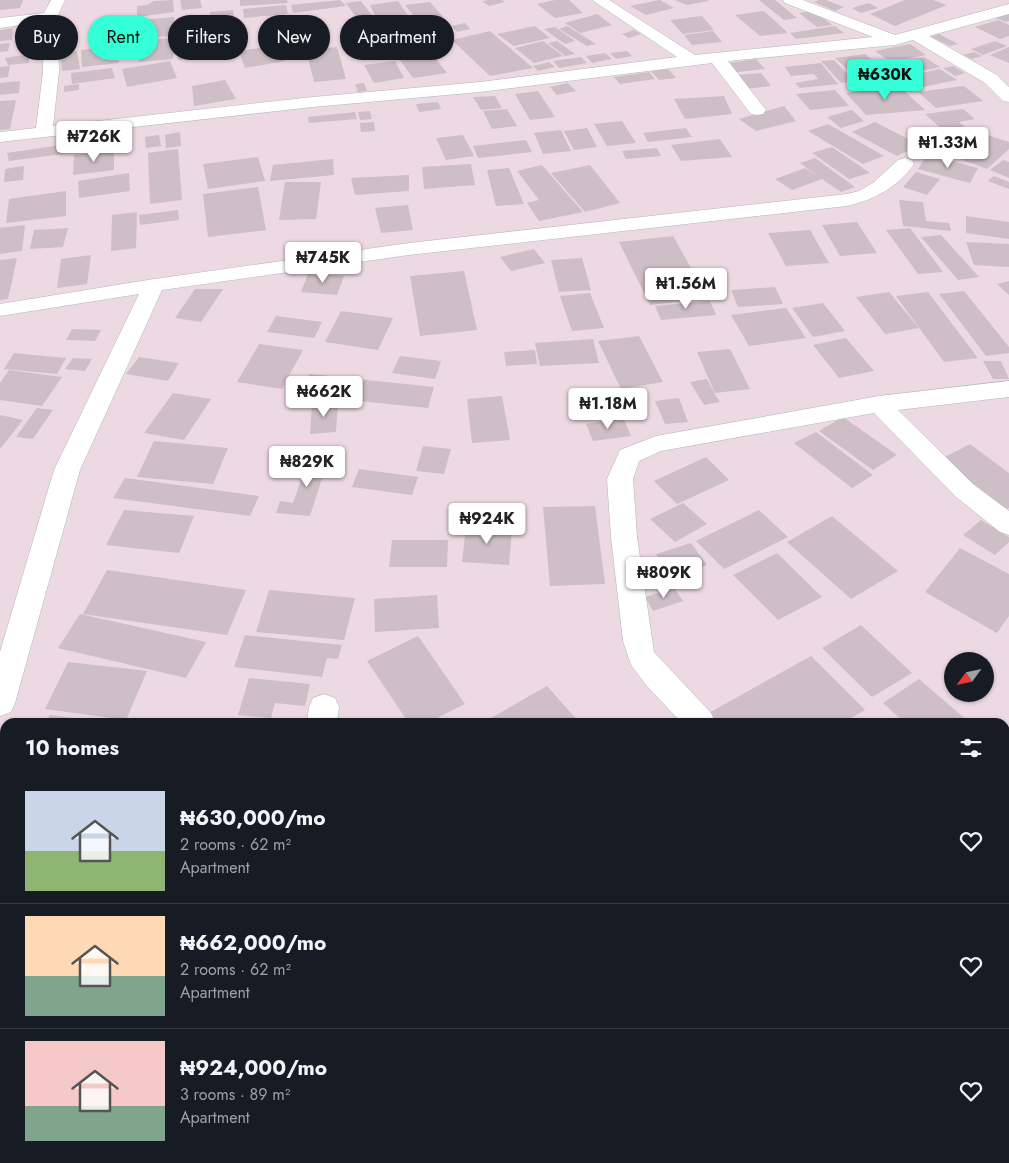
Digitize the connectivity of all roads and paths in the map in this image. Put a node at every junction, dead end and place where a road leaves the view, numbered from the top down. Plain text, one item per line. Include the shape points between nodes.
1 (58, 0) edge
2 (600, 0) edge
3 (790, 0) edge
4 (1009, 9) edge
5 (50, 15) edge
6 (15, 21) edge
7 (0, 23) edge
8 (917, 36) junction
9 (895, 40) junction
10 (717, 58) junction
11 (50, 60) edge
12 (692, 60) junction
13 (1009, 97) edge
14 (757, 110) dead end
15 (44, 131) junction
16 (0, 137) edge
17 (905, 164) dead end
18 (154, 285) junction
19 (0, 310) edge
20 (1009, 388) edge
21 (879, 404) junction
22 (1009, 525) edge
23 (0, 703) edge
24 (696, 718) edge

1 - 5 street
2 - 12 street
3 - 9 street
4 - 8 street
6 - 7 street
8 - 9 street
8 - 13 street via 991,79
9 - 10 street
10 - 12 street
10 - 14 street
11 - 15 street
12 - 15 street via 480,87
15 - 16 street
17 - 18 street via 874,192 847,200 419,248
18 - 19 street
18 - 23 street via 66,470
20 - 21 street
21 - 22 street via 964,490
21 - 24 street via 656,444 630,456 620,479 624,538 641,657

